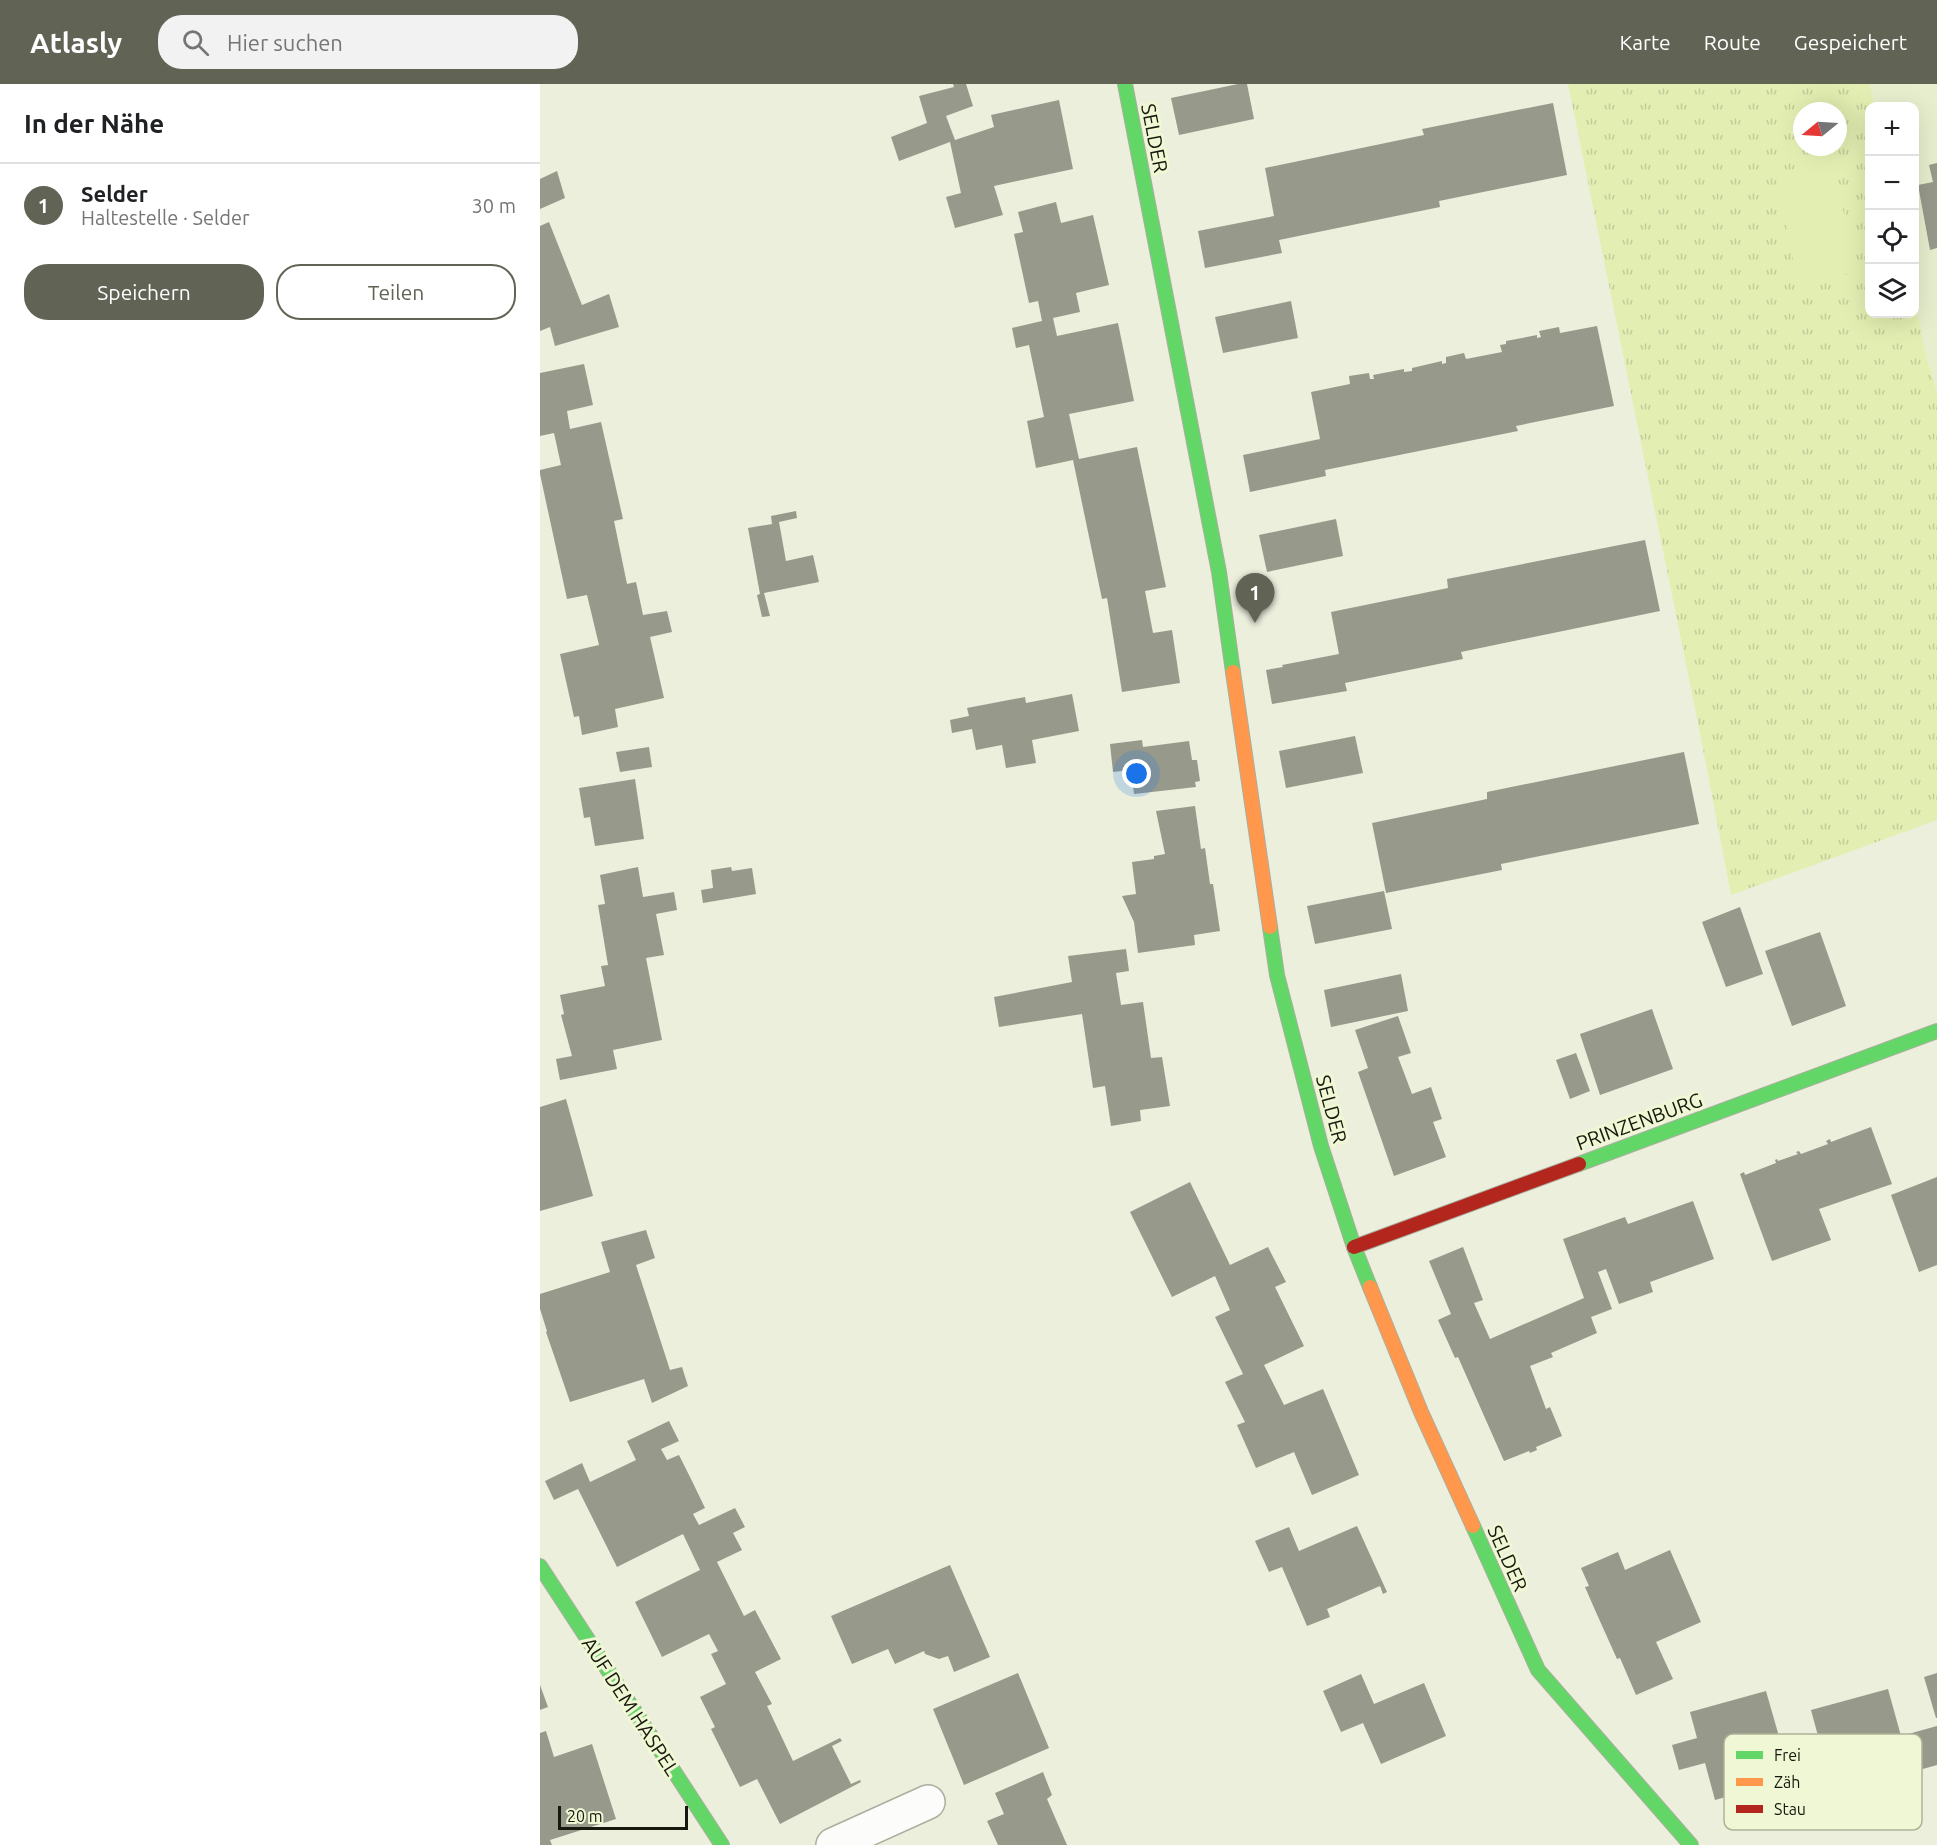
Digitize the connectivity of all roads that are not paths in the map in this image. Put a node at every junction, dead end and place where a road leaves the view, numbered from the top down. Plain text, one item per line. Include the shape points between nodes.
1 (1125, 84) edge
2 (1937, 1031) edge
3 (1354, 1247) junction
4 (540, 1566) edge
5 (928, 1802) dead end
6 (722, 1845) edge
7 (833, 1845) edge
8 (1691, 1845) edge

1 - 3 street, SELDER via 1219,572 1277,975 1321,1146
2 - 3 street, PRINZENBURG
3 - 8 street, SELDER via 1421,1412 1538,1670
4 - 6 street, AUF DEM HASPEL
5 - 7 street

